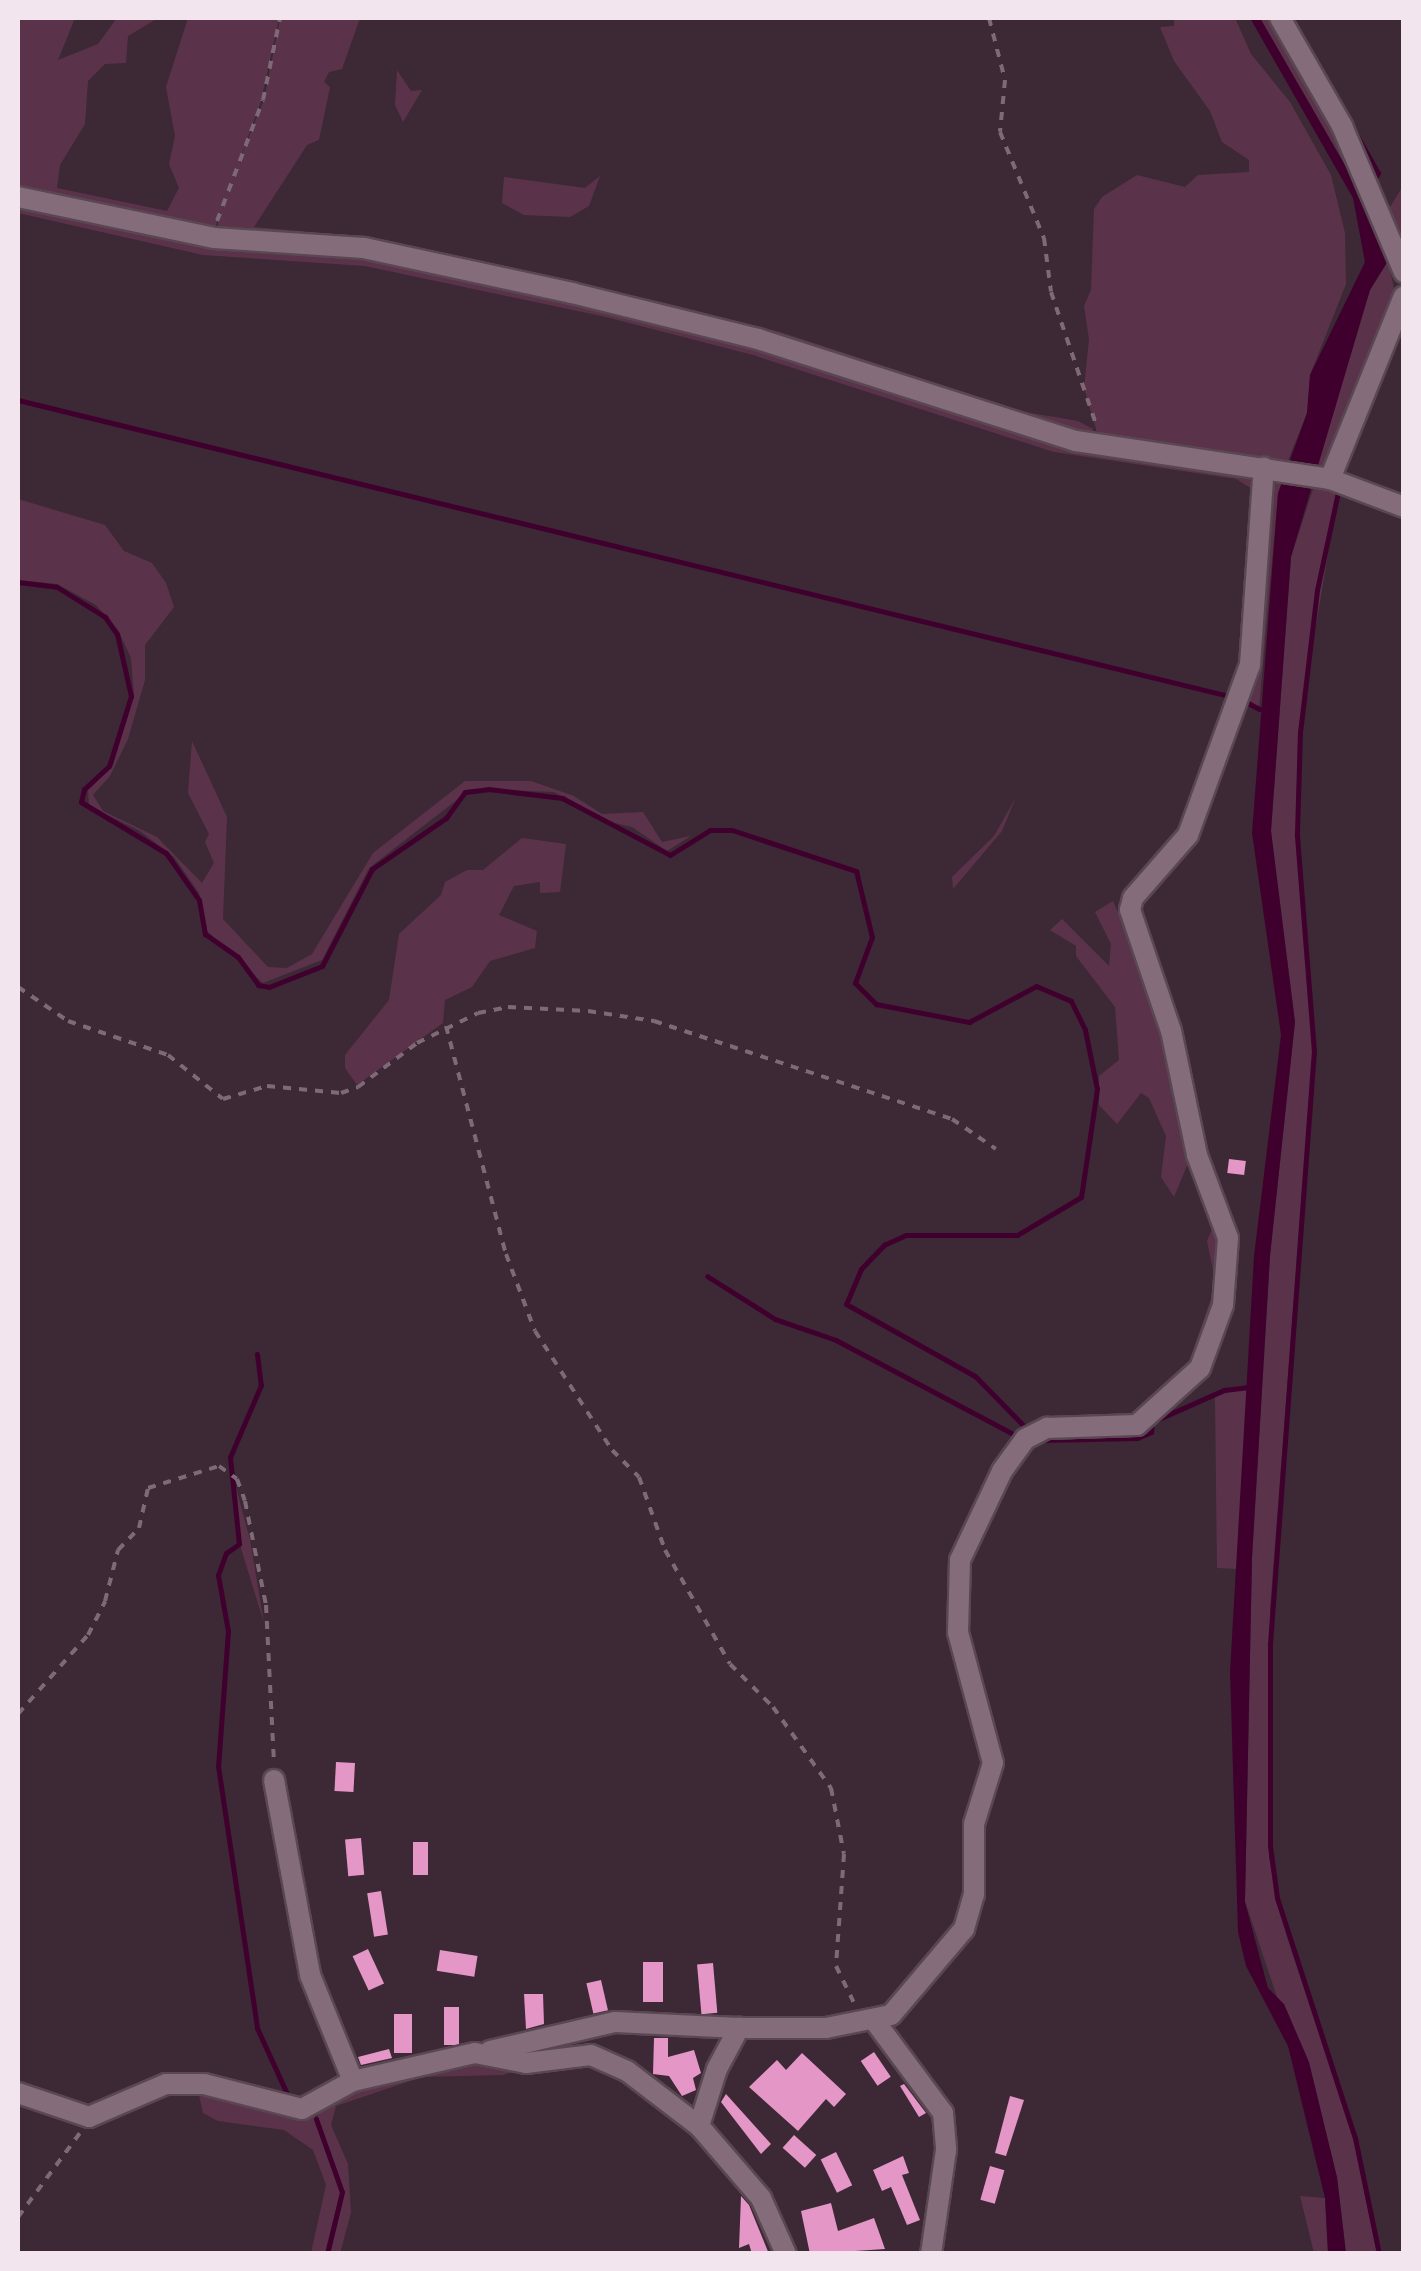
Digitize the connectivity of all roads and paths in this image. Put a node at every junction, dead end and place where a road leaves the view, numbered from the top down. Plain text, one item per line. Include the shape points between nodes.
1 (280, 18) edge
2 (989, 18) edge
3 (1280, 18) edge
4 (18, 197) edge
5 (214, 238) junction
6 (1404, 272) edge
7 (1404, 296) edge
8 (1097, 444) junction
9 (1264, 467) junction
10 (1327, 479) junction
11 (1404, 507) edge
12 (18, 987) edge
13 (446, 1026) junction
14 (996, 1150) dead end
15 (18, 1714) edge
16 (274, 1780) joint
17 (874, 2020) junction
18 (739, 2028) junction
19 (475, 2054) junction
20 (354, 2081) junction
21 (18, 2094) edge
22 (88, 2116) junction
23 (698, 2126) junction
24 (18, 2217) edge
25 (786, 2254) edge
26 (930, 2254) edge

1 - 5 path via 262,100
2 - 8 path via 1005,80 1000,132 1044,238 1051,292 1081,372
3 - 6 street via 1342,126
4 - 5 street
5 - 8 street via 364,248 572,293 758,339 986,418
7 - 10 street
8 - 9 street
9 - 10 street
9 - 17 street via 1250,665 1188,834 1130,910 1170,1031 1197,1155 1228,1238 1222,1305 1200,1368 1165,1406 1137,1424 1036,1430 1002,1471 960,1560 956,1584 958,1632 993,1763 974,1824 971,1911 914,1995
10 - 11 street
12 - 13 path via 68,1022 168,1055 223,1099 268,1086 341,1093
13 - 14 path via 508,1007 654,1021 952,1120
13 - 17 path via 506,1254 535,1331 612,1450 639,1478 665,1550 730,1664 773,1707 831,1788 844,1854 836,1966 848,1996
15 - 16 path via 88,1635 106,1601 118,1550 140,1528 148,1488 220,1466 237,1479 245,1500 266,1606
16 - 20 street via 310,1975
17 - 18 street via 826,2028
17 - 26 street via 943,2113 946,2150
18 - 19 street via 615,2022
18 - 23 street
19 - 20 street
19 - 23 street via 526,2063 591,2055 627,2071
20 - 22 street via 314,2108 204,2084 166,2084
21 - 22 street
22 - 24 path
23 - 25 street via 760,2198

